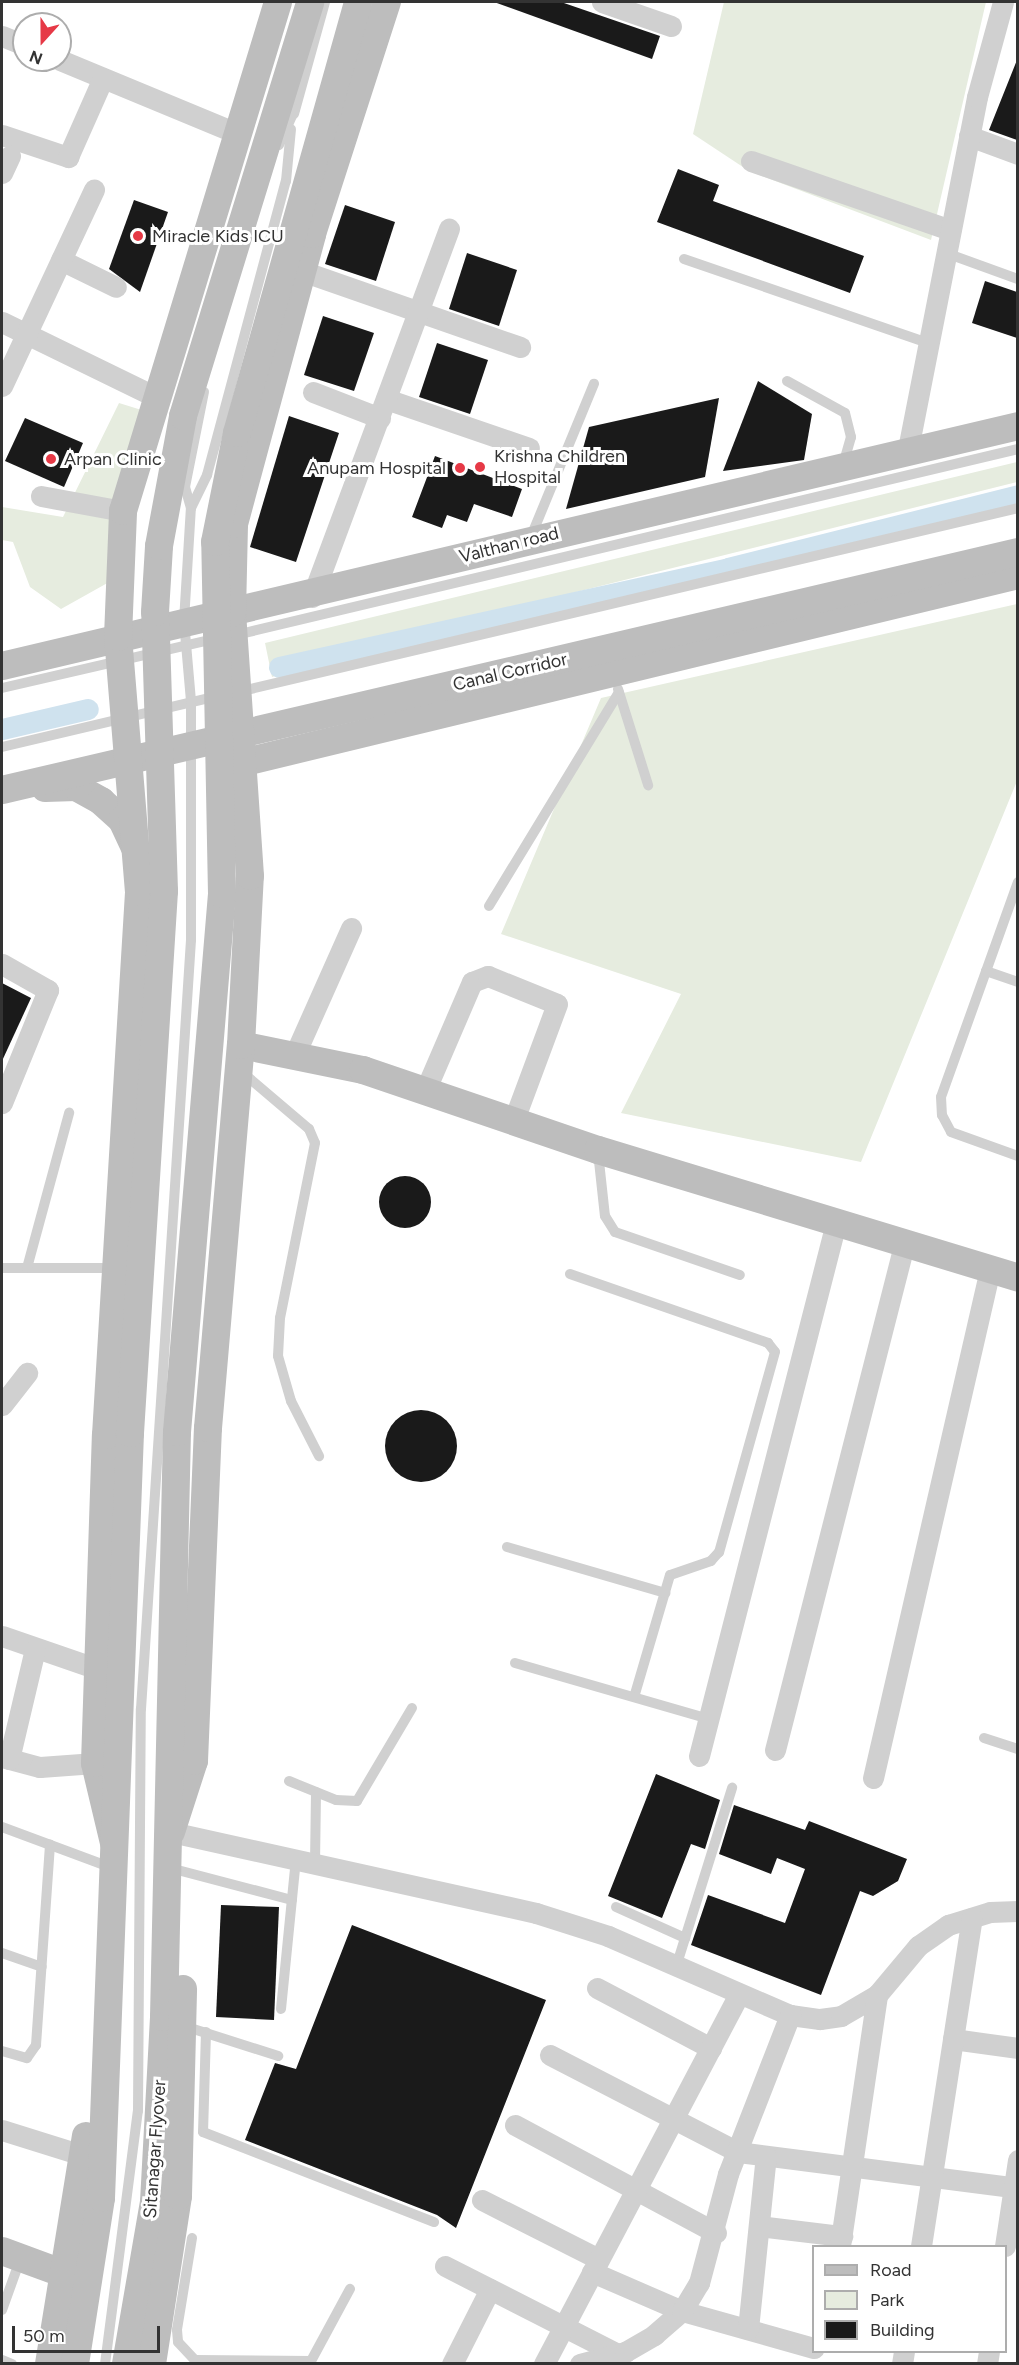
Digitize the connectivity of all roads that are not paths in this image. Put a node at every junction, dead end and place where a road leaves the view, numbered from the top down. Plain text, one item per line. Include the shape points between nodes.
1 (278, 2) edge
2 (310, 2) edge
3 (325, 2) edge
4 (358, 2) edge
5 (387, 2) edge
6 (602, 2) edge
7 (998, 3) edge
8 (671, 26) dead end
9 (72, 65) edge
10 (103, 78) junction
11 (295, 109) junction
12 (239, 134) junction
13 (2, 135) edge
14 (969, 136) junction
15 (1017, 154) edge
16 (751, 161) dead end
17 (94, 190) dead end
18 (449, 229) dead end
19 (950, 230) junction
20 (946, 253) junction
21 (684, 259) dead end
22 (61, 260) junction
23 (302, 271) junction
24 (1017, 279) edge
25 (116, 287) dead end
26 (420, 310) junction
27 (2, 322) edge
28 (26, 334) junction
29 (928, 343) junction
30 (520, 347) dead end
31 (787, 381) dead end
32 (594, 384) dead end
33 (2, 387) edge
34 (313, 392) dead end
35 (158, 398) junction
36 (383, 409) junction
37 (1017, 426) edge
38 (529, 448) dead end
39 (1017, 449) edge
40 (907, 454) junction
41 (842, 468) junction
42 (42, 496) dead end
43 (191, 508) junction
44 (1017, 508) edge
45 (123, 511) junction
46 (529, 539) junction
47 (1017, 552) edge
48 (1017, 575) edge
49 (312, 597) junction
50 (233, 624) junction
51 (185, 633) junction
52 (119, 648) junction
53 (2, 666) edge
54 (616, 682) junction
55 (2, 688) edge
56 (238, 692) junction
57 (191, 701) junction
58 (126, 717) junction
59 (191, 744) junction
60 (2, 747) edge
61 (243, 749) junction
62 (131, 759) junction
63 (648, 785) dead end
64 (2, 791) edge
65 (136, 850) junction
66 (1017, 882) edge
67 (489, 906) dead end
68 (351, 928) dead end
69 (2, 964) edge
70 (986, 971) junction
71 (1017, 982) edge
72 (295, 1054) junction
73 (240, 1057) junction
74 (425, 1092) junction
75 (2, 1103) edge
76 (69, 1113) dead end
77 (513, 1122) junction
78 (598, 1150) junction
79 (1017, 1156) edge
80 (837, 1219) junction
81 (905, 1241) junction
82 (2, 1268) edge
83 (27, 1268) junction
84 (116, 1268) junction
85 (990, 1269) junction
86 (570, 1274) dead end
87 (740, 1275) dead end
88 (1017, 1278) edge
89 (27, 1373) dead end
90 (5, 1395) edge
91 (320, 1456) dead end
92 (507, 1548) dead end
93 (665, 1593) junction
94 (2, 1636) edge
95 (35, 1649) junction
96 (515, 1663) dead end
97 (98, 1669) junction
98 (634, 1697) junction
99 (412, 1708) dead end
100 (709, 1719) junction
101 (984, 1738) dead end
102 (1017, 1749) edge
103 (775, 1750) dead end
104 (699, 1756) dead end
105 (5, 1758) edge
106 (95, 1763) junction
107 (873, 1778) dead end
108 (289, 1781) dead end
109 (732, 1788) dead end
110 (316, 1792) junction
111 (2, 1827) edge
112 (171, 1832) junction
113 (50, 1844) junction
114 (115, 1856) junction
115 (306, 1862) junction
116 (170, 1868) junction
117 (292, 1900) junction
118 (616, 1907) dead end
119 (1017, 1911) edge
120 (972, 1918) junction
121 (685, 1938) junction
122 (2, 1953) edge
123 (42, 1967) junction
124 (676, 1967) junction
125 (597, 1988) dead end
126 (739, 1994) junction
127 (877, 1995) junction
128 (281, 2009) dead end
129 (790, 2015) junction
130 (108, 2020) junction
131 (184, 2025) junction
132 (953, 2039) junction
133 (711, 2048) junction
134 (1017, 2048) edge
135 (2, 2051) edge
136 (550, 2055) dead end
137 (278, 2056) dead end
138 (672, 2120) junction
139 (515, 2125) dead end
140 (2, 2130) edge
141 (738, 2152) junction
142 (85, 2156) junction
143 (766, 2156) junction
144 (1017, 2160) edge
145 (852, 2167) junction
146 (932, 2177) junction
147 (1016, 2188) edge
148 (635, 2190) junction
149 (482, 2200) dead end
150 (434, 2222) dead end
151 (759, 2226) junction
152 (716, 2233) junction
153 (182, 2235) junction
154 (841, 2241) edge
155 (921, 2245) edge
156 (1005, 2245) edge
157 (11, 2254) edge
158 (445, 2266) dead end
159 (595, 2266) junction
160 (65, 2274) junction
161 (350, 2289) dead end
162 (490, 2289) junction
163 (2, 2310) edge
164 (682, 2311) junction
165 (563, 2326) junction
166 (748, 2329) junction
167 (812, 2348) edge
168 (618, 2354) junction
169 (2, 2360) edge
170 (12, 2364) edge
171 (49, 2364) edge
172 (75, 2364) edge
173 (105, 2364) edge
174 (126, 2364) edge
175 (152, 2364) edge
176 (452, 2364) edge
177 (544, 2364) edge
178 (580, 2364) edge

1 - 12 main road
2 - 114 main road, bridge via 183,416 159,546 155,612 164,891 130,1433
3 - 11 lane
4 - 112 main road, bridge via 237,433 214,542 222,894 177,1432 166,1760
5 - 23 main road
6 - 8 street
7 - 14 street
9 - 10 street
10 - 12 street
10 - 13 street via 68,157
11 - 43 lane via 285,181 207,474
11 - 43 lane via 265,177 207,380 187,471
12 - 35 main road
14 - 15 street
14 - 19 street
16 - 19 street
17 - 22 street
18 - 26 street
19 - 20 street
20 - 24 lane
20 - 29 street
21 - 29 lane
22 - 25 street
22 - 28 street
23 - 26 street
23 - 50 main road via 241,485
26 - 30 street
26 - 36 street
27 - 28 street
28 - 33 street
28 - 35 street
29 - 40 street
31 - 41 lane via 845,413 851,437
32 - 46 lane
34 - 36 street
35 - 45 main road
36 - 38 street
36 - 49 street
37 - 40 main road, Valthan road
39 - 50 lane
40 - 41 main road, Valthan road
41 - 46 main road, Valthan road
42 - 45 street
43 - 51 lane
44 - 56 lane
45 - 52 main road
46 - 49 main road, Valthan road
47 - 61 main road, Canal Corridor
48 - 54 main road
49 - 50 main road, Valthan road
50 - 51 main road, Valthan road
50 - 56 main road
51 - 52 main road, Valthan road
51 - 57 lane
52 - 53 main road, Valthan road
52 - 55 lane
52 - 58 main road
54 - 61 main road
54 - 63 lane
54 - 67 lane
56 - 57 lane
56 - 61 main road
57 - 58 lane
57 - 59 lane
58 - 60 lane
58 - 62 main road
59 - 61 main road, Canal Corridor
59 - 62 main road, Canal Corridor
59 - 173 lane via 191,940 141,1709 138,2111
61 - 73 main road via 250,876
62 - 64 main road, Canal Corridor
62 - 65 main road
64 - 65 main road via 76,787 122,820
65 - 84 main road via 139,892
66 - 70 lane
68 - 72 street
69 - 75 street via 48,990
70 - 71 lane
70 - 79 lane via 941,1097 942,1115 951,1132
72 - 73 main road
72 - 74 main road
73 - 91 lane via 309,1129 315,1143 280,1318 278,1356 291,1401
73 - 112 main road via 208,1428 194,1761
74 - 77 main road
74 - 77 street via 472,982 488,976 557,1004
76 - 83 lane
77 - 78 main road
78 - 80 main road
78 - 87 lane via 605,1216 615,1232
80 - 81 main road
80 - 100 street
81 - 85 main road
81 - 103 street
82 - 83 lane
83 - 84 lane
84 - 97 main road
85 - 88 main road
85 - 107 street
86 - 93 lane via 768,1343 775,1352 719,1552 711,1562 670,1575
89 - 90 street
92 - 93 lane
93 - 98 lane
94 - 95 street
95 - 97 street
95 - 105 street
96 - 98 lane
97 - 106 main road
98 - 100 lane
99 - 110 lane via 357,1801 350,1804
100 - 104 street
101 - 102 lane
105 - 106 street via 40,1767
106 - 114 main road
108 - 110 lane
109 - 121 lane
110 - 115 lane
111 - 113 lane
112 - 115 street
112 - 116 main road, Sitanagar Flyover
113 - 114 lane
113 - 123 lane
114 - 130 main road
115 - 117 lane
115 - 124 street via 536,1913
116 - 117 lane
116 - 131 main road, Sitanagar Flyover via 168,1933
117 - 128 lane
118 - 121 lane
119 - 120 street
120 - 127 street via 948,1925 918,1946
120 - 132 street
121 - 124 lane
122 - 123 lane
123 - 135 lane via 36,2045 27,2058
124 - 126 street
125 - 133 street
126 - 129 street
126 - 133 street
127 - 129 street via 841,2016
127 - 145 street
129 - 141 street
130 - 142 main road via 89,2045
130 - 172 main road via 101,2198
131 - 137 lane
131 - 150 lane via 203,2132
131 - 153 main road
131 - 174 main road, Sitanagar Flyover
132 - 134 street
132 - 146 street
133 - 138 street
136 - 138 street
138 - 141 street
138 - 148 street
139 - 148 street
140 - 142 street
141 - 143 street
141 - 152 street
142 - 160 main road
143 - 145 street
143 - 151 street
144 - 147 street
145 - 146 street
145 - 154 street
146 - 147 street
146 - 155 street
147 - 156 street
148 - 152 street
148 - 159 street
149 - 159 street
151 - 154 street
151 - 166 street
152 - 164 street via 699,2283
153 - 161 lane via 178,2342 195,2361 311,2361 320,2353
153 - 175 main road
157 - 160 main road
157 - 163 lane
158 - 162 street
159 - 164 street
159 - 165 street
160 - 171 main road
162 - 165 street
162 - 176 street
164 - 166 street
164 - 168 street via 654,2335
165 - 168 street
165 - 177 street
166 - 167 street
168 - 178 street
169 - 170 lane

